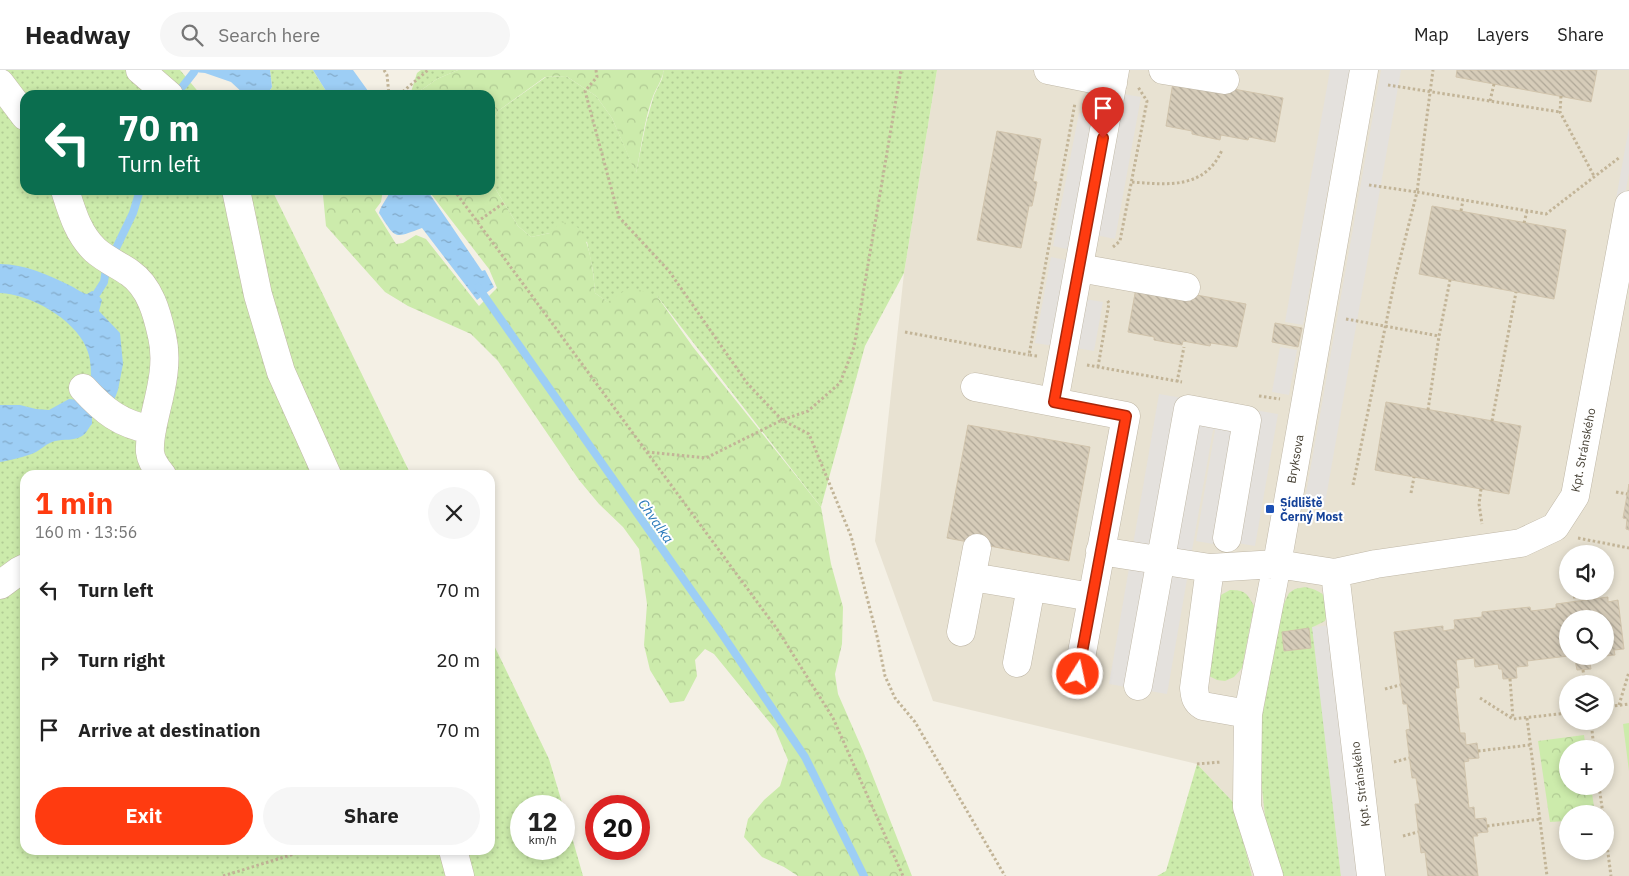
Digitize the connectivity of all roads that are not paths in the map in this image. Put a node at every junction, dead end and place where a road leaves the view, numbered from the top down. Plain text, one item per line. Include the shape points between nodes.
1 (140, 70) edge
2 (1048, 70) edge
3 (1163, 70) edge
4 (1363, 75) edge
5 (1121, 77) edge
6 (1225, 80) dead end
7 (0, 83) edge
8 (163, 90) edge
9 (20, 109) edge
10 (66, 195) edge
11 (237, 195) edge
12 (1629, 205) edge
13 (1090, 270) junction
14 (1186, 287) dead end
15 (975, 387) dead end
16 (83, 388) dead end
17 (1054, 402) junction
18 (152, 430) junction
19 (159, 470) edge
20 (325, 470) edge
21 (1226, 538) dead end
22 (977, 548) dead end
23 (1100, 551) junction
24 (1161, 561) junction
25 (1277, 564) junction
26 (1210, 568) junction
27 (20, 571) edge
28 (1335, 573) junction
29 (972, 577) junction
30 (0, 584) edge
31 (1031, 587) junction
32 (1092, 597) junction
33 (961, 632) dead end
34 (1017, 663) dead end
35 (1078, 674) dead end
36 (1138, 686) dead end
37 (1248, 714) junction
38 (454, 855) edge
39 (460, 876) edge
40 (1269, 876) edge
41 (1371, 876) edge

1 - 8 street
2 - 5 street
3 - 6 street
4 - 25 street, Bryksova
5 - 13 street
7 - 9 street
10 - 18 street via 71,212 88,243 139,280 155,307 163,338 164,374
11 - 20 street via 258,295 281,372
12 - 28 street, Kpt. Stránského via 1576,496 1555,527 1521,543
13 - 14 street
13 - 17 street via 1062,360
15 - 17 street
16 - 18 street via 106,412
17 - 23 street via 1126,416
18 - 19 street via 150,452
21 - 24 street via 1247,420 1188,409
22 - 29 street
23 - 24 street
23 - 32 street
24 - 26 street
24 - 36 street
25 - 26 street
25 - 28 street
25 - 37 street, Bryksova
26 - 37 street via 1194,697 1203,706
27 - 30 street
28 - 41 street, Kpt. Stránského
29 - 31 street
29 - 33 street
31 - 32 street
31 - 34 street
32 - 35 street
37 - 40 street, Bryksova via 1247,807
38 - 39 street

